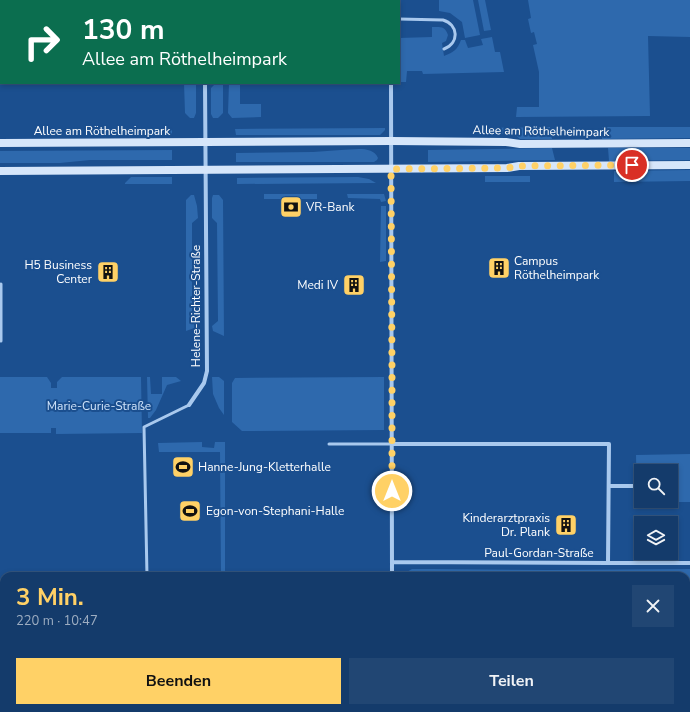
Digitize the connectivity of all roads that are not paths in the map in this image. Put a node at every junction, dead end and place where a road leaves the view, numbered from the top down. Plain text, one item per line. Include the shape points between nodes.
1 (400, 19) edge
2 (444, 49) dead end
3 (205, 84) edge
4 (391, 84) edge
5 (391, 141) junction
6 (205, 142) junction
7 (0, 143) edge
8 (690, 143) edge
9 (690, 165) edge
10 (391, 169) junction
11 (0, 171) edge
12 (205, 171) junction
13 (2, 284) dead end
14 (2, 341) dead end
15 (190, 405) joint
16 (329, 444) dead end
17 (392, 444) junction
18 (609, 486) junction
19 (634, 486) edge
20 (392, 562) junction
21 (608, 563) junction
22 (690, 563) edge
23 (147, 572) edge
24 (392, 572) edge

1 - 2 lane via 447,21 455,36 451,46
3 - 6 street
4 - 5 street
5 - 6 street, Allee am Röthelheimpark
5 - 8 street, Allee am Röthelheimpark via 520,144
5 - 10 street
6 - 7 street, Allee am Röthelheimpark
6 - 12 street
9 - 10 street
10 - 12 street
10 - 17 street
11 - 12 street
12 - 15 street, Helene-Richter-Straße via 207,371 204,383
13 - 14 lane
15 - 23 lane, Helene-Richter-Straße via 144,427
16 - 17 lane
17 - 18 street, Paul-Gordan-Straße via 609,444
17 - 20 street
18 - 19 street
18 - 21 street, Paul-Gordan-Straße
20 - 21 street, Paul-Gordan-Straße
20 - 24 street
21 - 22 street

